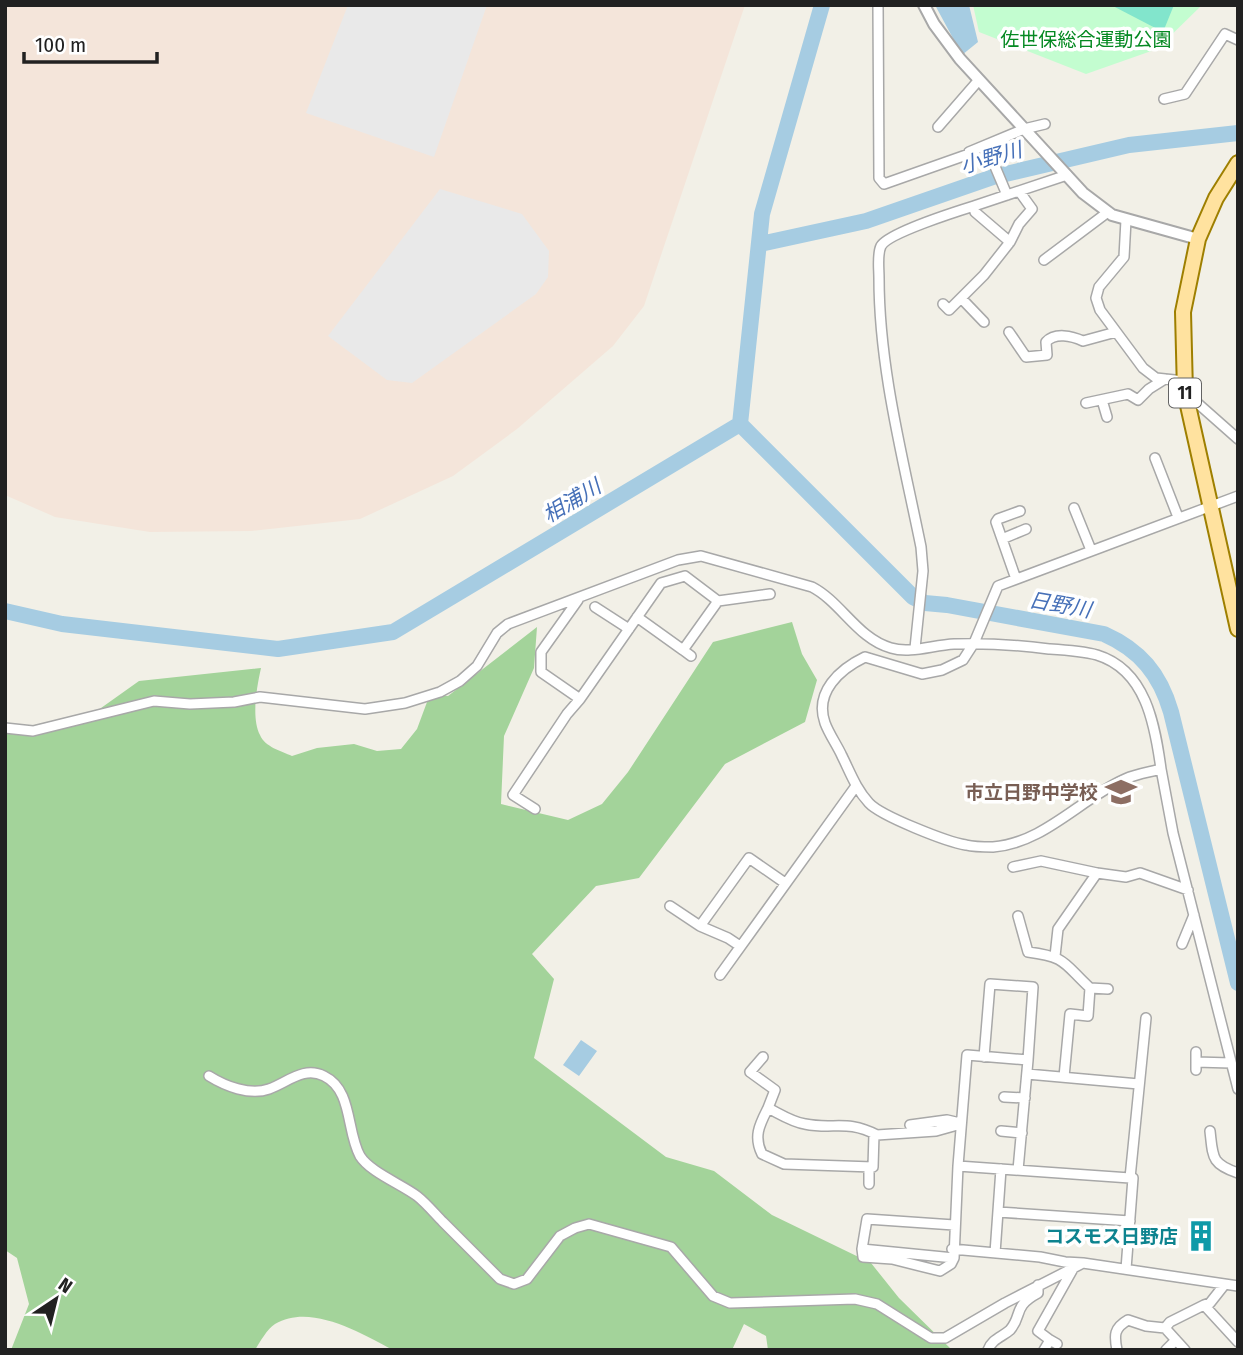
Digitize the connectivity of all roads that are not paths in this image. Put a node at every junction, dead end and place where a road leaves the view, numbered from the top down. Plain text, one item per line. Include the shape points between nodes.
1 (878, 5) edge
2 (924, 5) edge
3 (1238, 40) edge
4 (978, 81) junction
5 (1164, 99) dead end
6 (1045, 124) dead end
7 (938, 127) dead end
8 (1026, 130) junction
9 (986, 145) junction
10 (1238, 163) edge
11 (1065, 173) junction
12 (1019, 191) junction
13 (1007, 195) junction
14 (974, 206) junction
15 (1108, 212) junction
16 (1126, 220) junction
17 (1198, 239) junction
18 (1010, 242) junction
19 (1044, 260) dead end
20 (961, 298) junction
21 (943, 304) dead end
22 (985, 322) dead end
23 (1116, 331) junction
24 (1009, 332) dead end
25 (1165, 379) junction
26 (1184, 386) junction
27 (1133, 397) junction
28 (1102, 400) junction
29 (1086, 403) dead end
30 (1138, 411) dead end
31 (1107, 417) dead end
32 (1236, 433) edge
33 (1155, 458) dead end
34 (1238, 496) edge
35 (1209, 507) junction
36 (1074, 508) dead end
37 (1020, 511) dead end
38 (1178, 517) junction
39 (1026, 529) dead end
40 (1002, 539) junction
41 (1091, 550) junction
42 (1016, 579) junction
43 (769, 594) dead end
44 (580, 598) junction
45 (718, 601) junction
46 (595, 607) dead end
47 (638, 617) junction
48 (629, 629) junction
49 (1238, 629) edge
50 (975, 639) junction
51 (915, 648) junction
52 (580, 699) junction
53 (5, 728) edge
54 (1161, 769) junction
55 (856, 786) junction
56 (535, 809) dead end
57 (1013, 867) dead end
58 (1097, 873) junction
59 (785, 883) junction
60 (1188, 890) junction
61 (670, 906) dead end
62 (1194, 915) junction
63 (1018, 916) dead end
64 (700, 926) junction
65 (1182, 944) dead end
66 (740, 946) junction
67 (1055, 956) junction
68 (720, 975) dead end
69 (1090, 988) junction
70 (1108, 989) dead end
71 (1146, 1018) dead end
72 (763, 1057) dead end
73 (984, 1057) junction
74 (1028, 1060) junction
75 (1196, 1061) dead end
76 (1231, 1063) junction
77 (1027, 1074) junction
78 (209, 1076) dead end
79 (1064, 1077) junction
80 (1139, 1084) junction
81 (1238, 1089) edge
82 (1004, 1097) dead end
83 (1025, 1098) junction
84 (768, 1108) junction
85 (961, 1124) junction
86 (910, 1125) dead end
87 (1001, 1131) dead end
88 (874, 1133) junction
89 (1022, 1133) junction
90 (1207, 1136) dead end
91 (958, 1166) junction
92 (869, 1167) junction
93 (1001, 1169) junction
94 (1018, 1170) junction
95 (1238, 1173) edge
96 (1130, 1178) junction
97 (869, 1184) dead end
98 (998, 1212) junction
99 (1130, 1221) junction
100 (954, 1225) junction
101 (995, 1253) junction
102 (953, 1254) junction
103 (1078, 1265) junction
104 (1126, 1269) junction
105 (1225, 1284) junction
106 (1038, 1285) junction
107 (1238, 1286) edge
108 (1204, 1305) junction
109 (1165, 1328) junction
110 (1176, 1340) junction
111 (1238, 1342) edge
112 (988, 1350) edge
113 (1044, 1350) edge
114 (1117, 1350) edge
115 (1166, 1350) edge
116 (1185, 1350) edge

1 - 9 street via 879,178 884,184 900,180
2 - 4 street
3 - 5 street via 1225,34 1185,94
4 - 7 street
4 - 8 street
6 - 8 street
8 - 9 street
8 - 11 street
9 - 13 street
10 - 17 main road, 11
11 - 12 street
11 - 15 street
12 - 13 street
12 - 18 street via 1032,209
13 - 14 street
14 - 18 street via 975,212
14 - 51 street via 887,240 879,260 886,374 921,547
15 - 16 street
15 - 19 street
16 - 17 street
16 - 23 street via 1124,257 1099,287 1096,298
17 - 26 main road, 11 via 1183,312
18 - 20 street
20 - 21 street via 949,310
20 - 22 street
23 - 24 street via 1083,341 1056,336 1046,342 1047,355 1026,357
23 - 25 street via 1143,368
25 - 26 street
25 - 27 street via 1138,400
26 - 32 street
26 - 35 main road, 11
27 - 28 street
27 - 30 street
28 - 29 street
28 - 31 street
33 - 38 street
34 - 35 street
35 - 38 street
35 - 49 main road, 11
36 - 41 street
37 - 40 street via 996,522
38 - 41 street
39 - 40 street
40 - 42 street
41 - 42 street
42 - 50 street via 998,586
43 - 45 street
44 - 51 street via 678,560 701,556 811,587 872,639 905,651
44 - 52 street via 541,652 541,672
44 - 53 street via 508,624 460,681 405,703 365,709 260,697 190,704 153,701 33,731
45 - 47 street via 685,576 661,583
45 - 47 street via 687,653
46 - 48 street
47 - 48 street
48 - 52 street
50 - 51 street
50 - 54 street via 1098,655 1117,665 1150,709
50 - 55 street via 963,660 942,670 922,674 865,657 836,676 825,692 824,722
52 - 56 street via 513,795
54 - 55 street via 1126,779 1017,843 991,847 965,845 901,821 870,804
54 - 60 street
55 - 59 street
57 - 58 street via 1041,861
58 - 60 street via 1126,877 1140,873
58 - 67 street via 1058,929
59 - 64 street via 750,858
59 - 66 street
60 - 62 street
61 - 64 street
62 - 65 street
62 - 76 street
63 - 67 street via 1028,952
64 - 66 street
66 - 68 street
67 - 69 street
69 - 70 street
69 - 79 street via 1088,1016 1070,1014
71 - 80 street
72 - 84 street via 750,1072 775,1090
73 - 74 street
73 - 74 street via 990,984 1033,987
73 - 85 street via 967,1055
74 - 77 street
75 - 76 street
76 - 81 street
77 - 79 street
77 - 83 street
78 - 106 street via 243,1089 267,1090 314,1071 327,1077 343,1098 359,1154 366,1163 417,1196 500,1279 514,1284 527,1279 560,1236 589,1224 671,1247 713,1296 730,1303 855,1299 877,1304 931,1338 945,1338
79 - 80 street
80 - 96 street
82 - 83 street
83 - 89 street
84 - 88 street via 807,1125 852,1125
84 - 92 street via 757,1135 762,1154 769,1159 784,1164
85 - 86 street via 947,1120
85 - 88 street via 924,1133
85 - 91 street
87 - 89 street
88 - 92 street via 873,1167
89 - 94 street
90 - 95 street via 1216,1163
91 - 93 street
91 - 100 street
92 - 97 street
93 - 94 street
93 - 98 street
94 - 96 street
96 - 99 street
98 - 99 street
98 - 101 street
99 - 104 street
100 - 102 street
100 - 102 street via 867,1219 862,1249
101 - 102 street
101 - 103 street
103 - 104 street
103 - 106 street
103 - 113 street via 1038,1331 1054,1342
104 - 105 street
105 - 107 street
105 - 108 street
106 - 112 street via 1038,1293 1024,1300 1011,1328
108 - 109 street
108 - 111 street
109 - 110 street
109 - 114 street via 1128,1320 1115,1331
110 - 115 street
110 - 116 street

